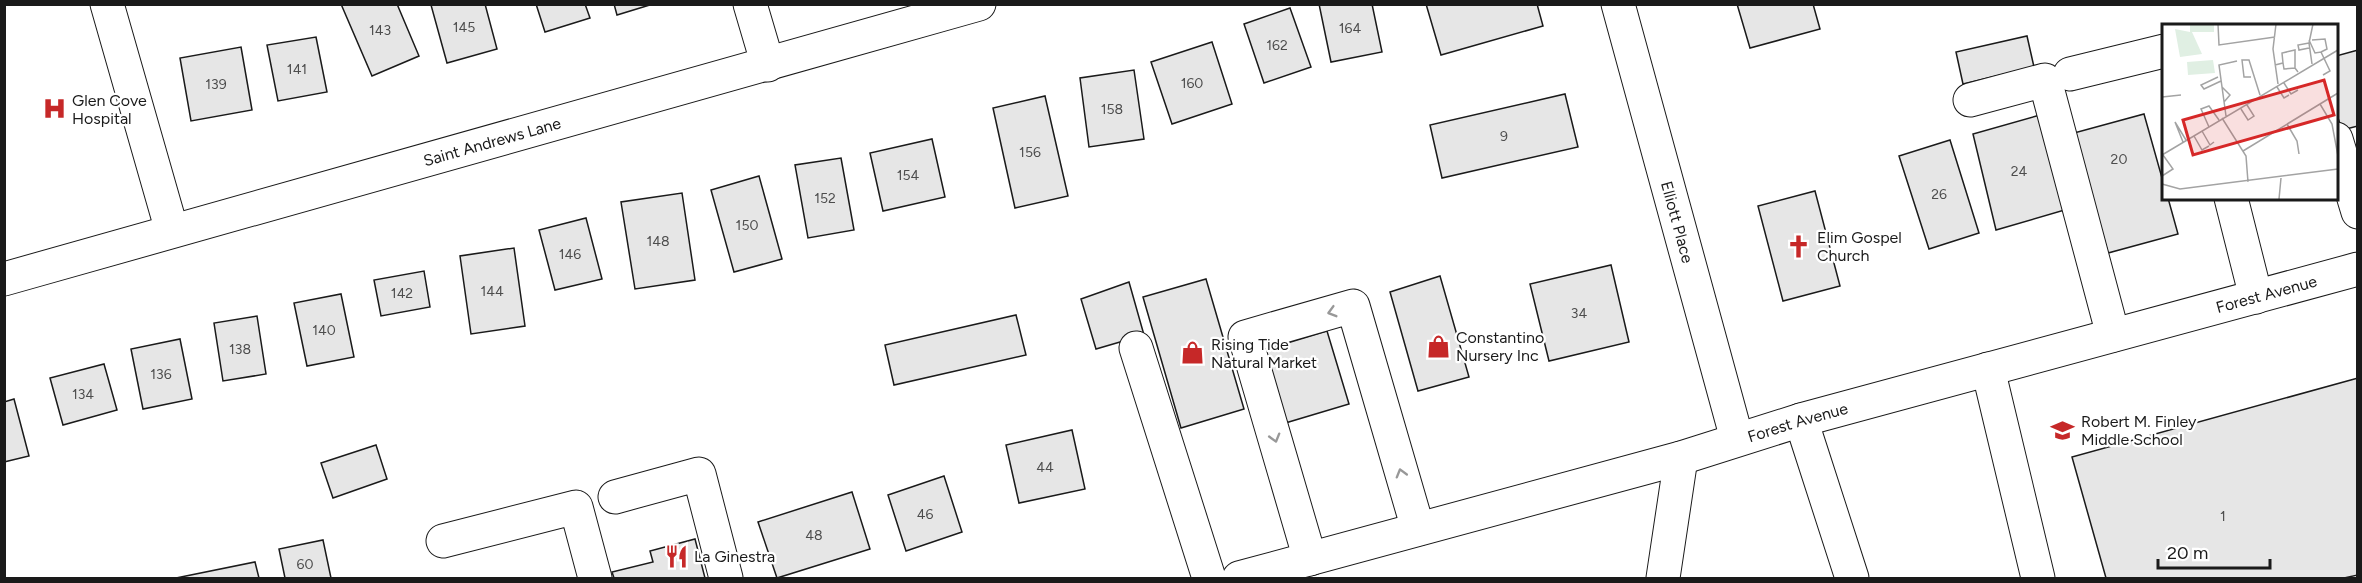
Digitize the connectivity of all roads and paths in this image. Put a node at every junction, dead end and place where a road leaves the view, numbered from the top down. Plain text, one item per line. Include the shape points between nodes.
1 (107, 4) edge
2 (750, 4) edge
3 (979, 4) edge
4 (1618, 4) edge
5 (2162, 51) edge
6 (768, 65) junction
7 (2070, 74) dead end
8 (1970, 100) dead end
9 (2338, 142) edge
10 (2232, 200) edge
11 (2358, 212) edge
12 (171, 231) junction
13 (2358, 269) edge
14 (4, 279) edge
15 (2256, 297) junction
16 (2113, 335) junction
17 (1136, 348) dead end
18 (1988, 369) junction
19 (1801, 420) junction
20 (1737, 439) junction
21 (1681, 458) junction
22 (615, 497) dead end
23 (1418, 529) junction
24 (443, 541) dead end
25 (1310, 559) junction
26 (595, 579) edge
27 (726, 579) edge
28 (1209, 579) edge
29 (1239, 579) edge
30 (1662, 579) edge
31 (1851, 579) edge
32 (2038, 579) edge

1 - 12 street
2 - 6 street
3 - 6 street, Saint Andrews Lane
4 - 20 street, Elliott Place
5 - 7 street
6 - 12 street, Saint Andrews Lane
8 - 16 street via 2045,80
9 - 11 street
10 - 15 street
12 - 14 street, Saint Andrews Lane
13 - 15 street, Forest Avenue
15 - 16 street, Forest Avenue
16 - 18 street, Forest Avenue
17 - 28 street
18 - 19 street, Forest Avenue
18 - 32 street
19 - 20 street, Forest Avenue
19 - 31 street
20 - 21 street, Forest Avenue
21 - 23 street, Forest Avenue
21 - 30 street
22 - 27 street via 699,474
23 - 25 street, Forest Avenue
23 -> 25 street via 1353,306 1245,337
24 - 26 street via 576,507
25 - 29 street, Forest Avenue

